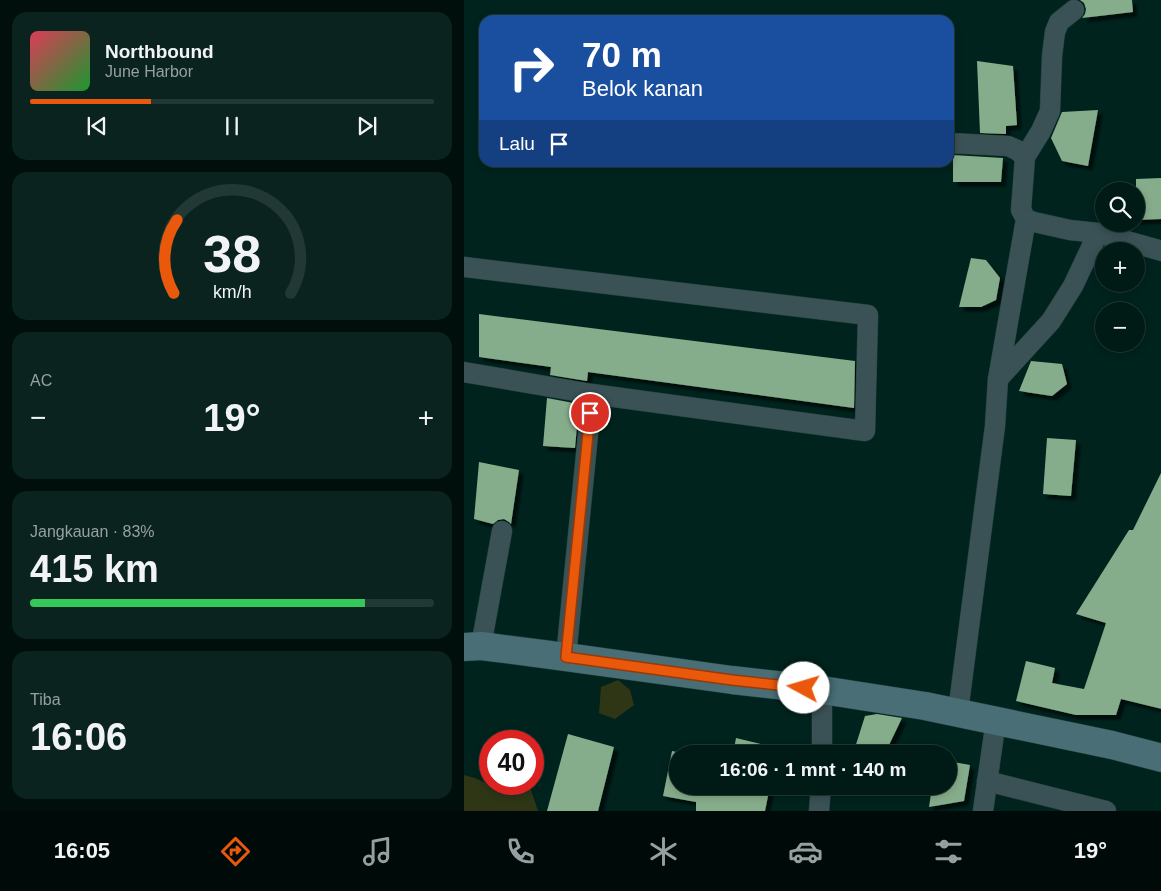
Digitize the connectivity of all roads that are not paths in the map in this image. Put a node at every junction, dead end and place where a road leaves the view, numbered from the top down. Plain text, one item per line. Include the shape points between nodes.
1 (1074, 10) dead end
2 (954, 143) edge
3 (1025, 157) junction
4 (1026, 219) junction
5 (1098, 234) junction
6 (1161, 251) edge
7 (464, 267) edge
8 (464, 372) edge
9 (998, 379) junction
10 (592, 394) junction
11 (502, 532) dead end
12 (472, 647) edge
13 (566, 657) junction
14 (822, 690) junction
15 (958, 712) junction
16 (996, 720) junction
17 (822, 745) edge
18 (1161, 758) edge
19 (987, 781) junction
20 (820, 795) edge
21 (819, 811) edge
22 (983, 811) edge
23 (1106, 811) edge

1 - 3 street via 1059,22 1055,32 1050,111 1042,131
2 - 3 street via 1008,146
3 - 4 street via 1021,210
4 - 5 street
4 - 9 street
5 - 6 street
5 - 9 street via 1073,286 1050,321
7 - 10 street via 868,315 865,431
8 - 10 street
9 - 15 street via 995,426
10 - 13 street
11 - 12 street
12 - 13 street
13 - 14 street
14 - 15 street
14 - 17 street
15 - 16 street
16 - 18 street
16 - 19 street
19 - 22 street
19 - 23 street
20 - 21 street

